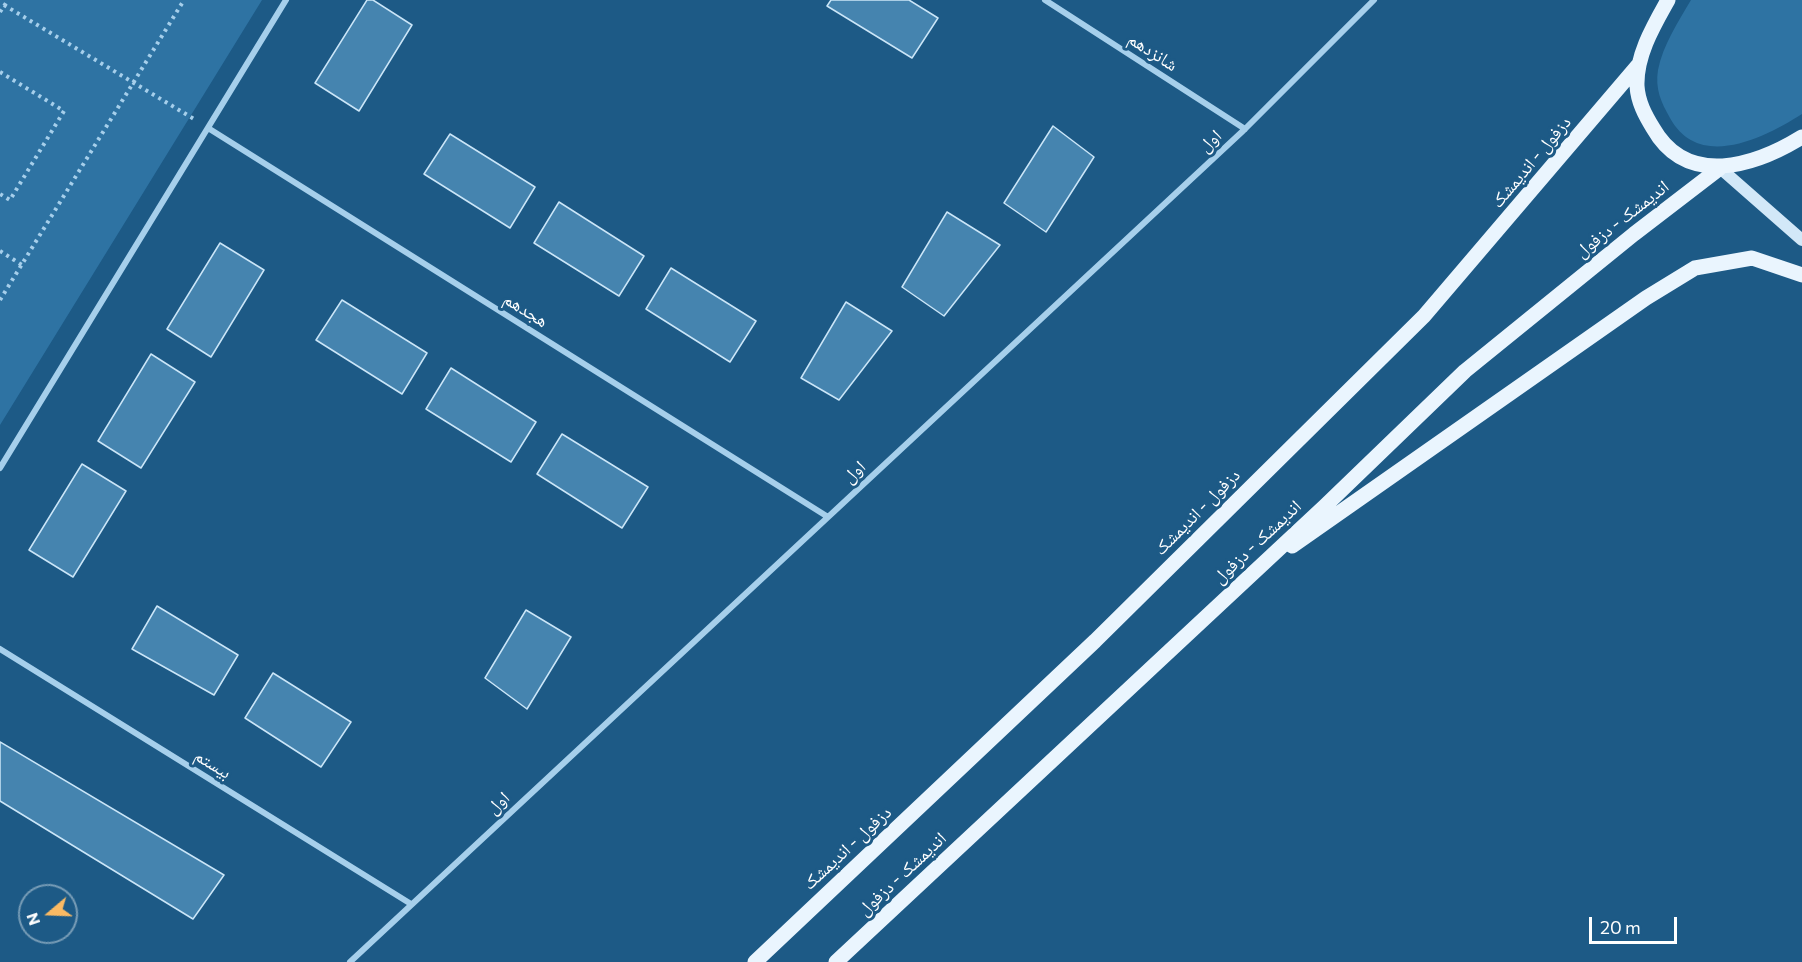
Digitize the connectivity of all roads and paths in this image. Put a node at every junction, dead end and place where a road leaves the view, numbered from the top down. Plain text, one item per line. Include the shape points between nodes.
1 (8, 0) edge
2 (184, 0) edge
3 (286, 0) edge
4 (1045, 0) edge
5 (1374, 0) edge
6 (1668, 0) edge
7 (4, 5) junction
8 (0, 12) edge
9 (1640, 64) junction
10 (0, 72) edge
11 (134, 83) junction
12 (208, 128) junction
13 (1245, 129) junction
14 (1802, 137) edge
15 (1720, 168) junction
16 (0, 194) edge
17 (1802, 240) edge
18 (0, 251) edge
19 (22, 265) junction
20 (1802, 275) edge
21 (0, 300) edge
22 (0, 468) edge
23 (828, 517) junction
24 (1248, 577) junction
25 (0, 649) edge
26 (411, 904) junction
27 (350, 962) edge
28 (755, 962) edge
29 (836, 962) edge

1 - 7 path
2 - 11 path
3 - 12 street
4 - 13 street, شانزدهم
5 - 13 street, اول
6 - 9 main road via 1651,30
7 - 8 path
7 - 11 path
9 - 15 main road via 1637,86 1642,108 1660,141 1687,161
9 - 28 main road, دزفول - اندیمشک via 1424,316 1095,641
10 - 16 path via 64,111 10,200
11 - 12 path
11 - 19 path
12 - 22 street
12 - 23 street, هجدهم
13 - 23 street, اول
14 - 15 main road via 1754,161
15 - 17 main road
15 - 24 main road, اندیمشک - دزفول via 1465,371
18 - 19 path
19 - 21 path
20 - 24 main road via 1752,258 1695,267
23 - 26 street, اول
24 - 29 main road, اندیمشک - دزفول
25 - 26 street, بیستم
26 - 27 street, اول

